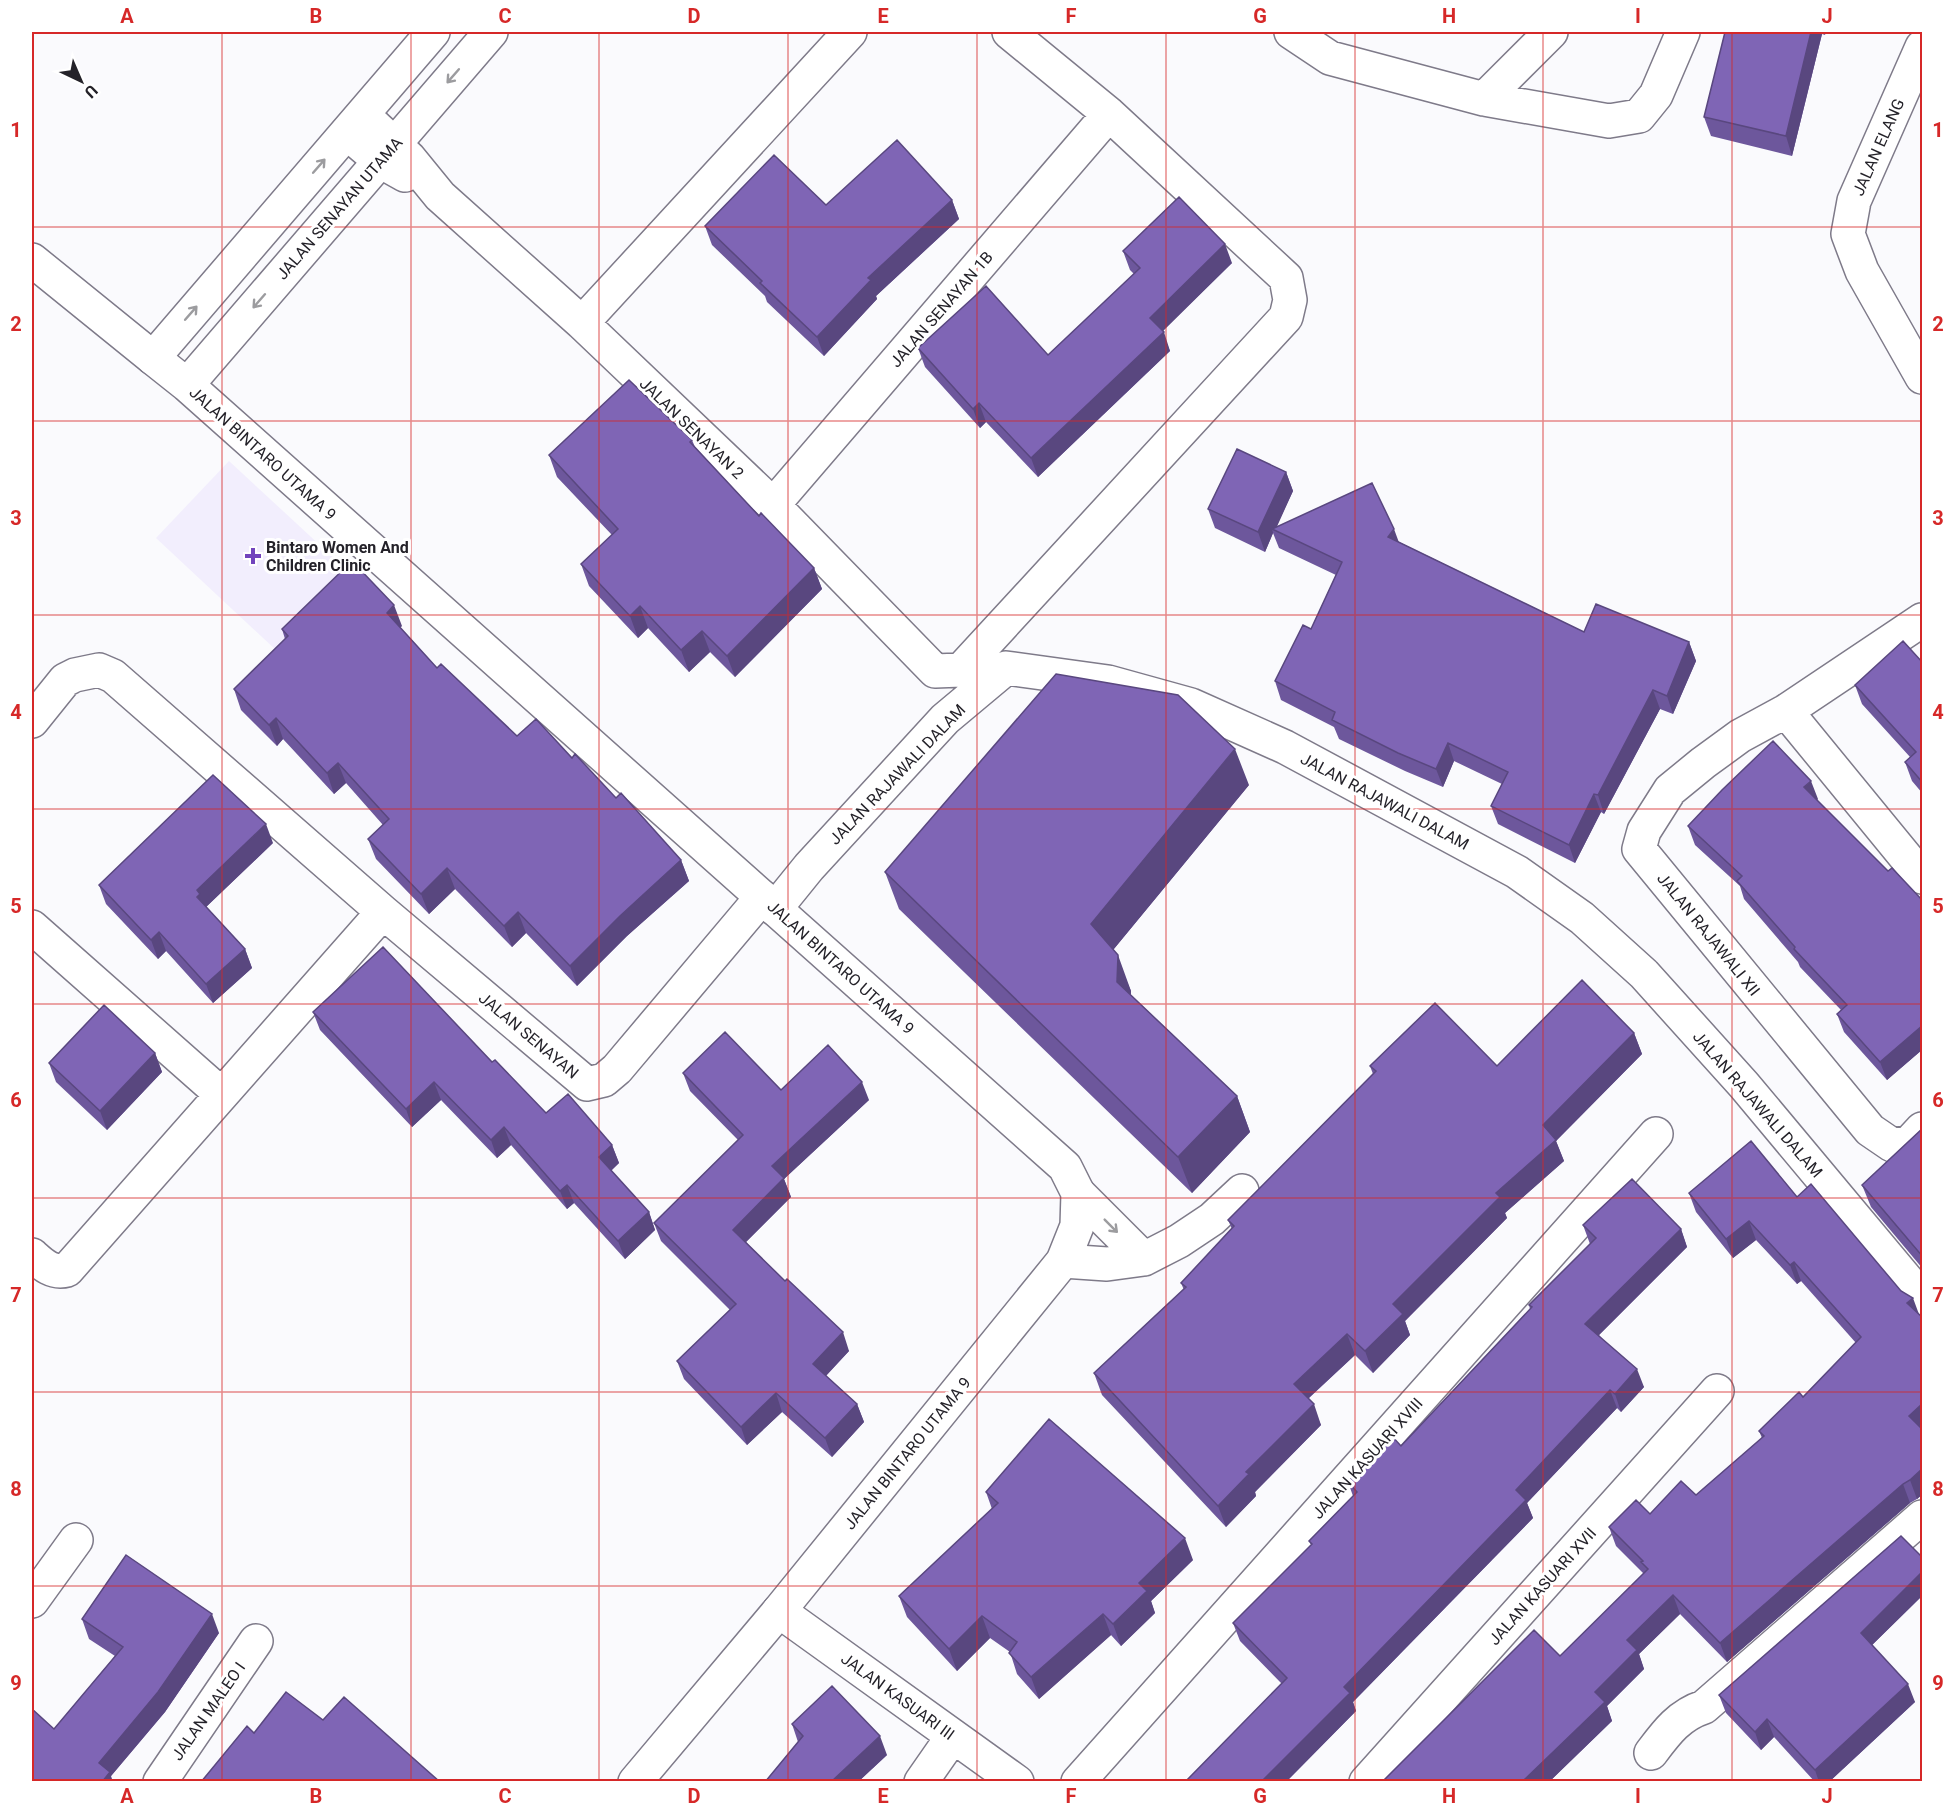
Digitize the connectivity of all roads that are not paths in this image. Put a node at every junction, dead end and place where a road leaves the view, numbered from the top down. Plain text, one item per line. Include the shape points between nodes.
1 (433, 32) edge
2 (491, 32) edge
3 (850, 32) edge
4 (1009, 32) edge
5 (1291, 32) edge
6 (1551, 32) edge
7 (1683, 32) edge
8 (1923, 47) edge
9 (1484, 99) junction
10 (1109, 114) junction
11 (355, 124) junction
12 (388, 153) junction
13 (32, 260) edge
14 (582, 323) junction
15 (153, 358) junction
16 (1923, 377) edge
17 (187, 385) junction
18 (772, 505) junction
19 (1923, 620) edge
20 (1786, 711) junction
21 (32, 721) edge
22 (1923, 877) edge
23 (768, 903) junction
24 (383, 912) junction
25 (32, 927) edge
26 (221, 1094) junction
27 (1923, 1129) edge
28 (1656, 1134) dead end
29 (1242, 1191) dead end
30 (1078, 1193) junction
31 (32, 1255) edge
32 (1144, 1259) junction
33 (1064, 1262) junction
34 (1923, 1298) edge
35 (1717, 1391) dead end
36 (1923, 1517) edge
37 (76, 1540) dead end
38 (32, 1601) edge
39 (779, 1611) junction
40 (256, 1641) dead end
41 (953, 1736) junction
42 (1651, 1753) dead end
43 (160, 1782) edge
44 (635, 1782) edge
45 (921, 1782) edge
46 (1017, 1782) edge
47 (1078, 1782) edge
48 (1366, 1782) edge

1 - 11 street
2 -> 12 street, JALAN SENAYAN UTAMA
3 - 14 street
4 - 10 street
5 - 9 street via 1330,58
6 - 9 street
7 - 9 street via 1656,95 1639,116 1609,121
8 - 16 street, JALAN ELANG via 1854,201 1848,234 1862,271
10 - 18 street, JALAN SENAYAN 1B
10 - 18 street, JALAN SENAYAN 2 via 1286,278 1290,300 1286,317 961,670 935,671
11 - 12 street, JALAN SENAYAN 2
15 -> 11 street
12 - 14 street, JALAN SENAYAN 2
12 -> 17 street, JALAN SENAYAN UTAMA
13 - 15 street, JALAN BINTARO UTAMA 9
14 - 18 street, JALAN SENAYAN 2
15 - 17 street, JALAN BINTARO UTAMA 9
17 - 23 street, JALAN BINTARO UTAMA 9
19 - 20 street, JALAN RAJAWALI XII
20 - 22 street
20 - 27 street, JALAN RAJAWALI XII via 1740,736 1670,790 1644,831 1639,849 1870,1130 1892,1145 1909,1143
21 - 24 street, JALAN SENAYAN via 65,680 99,670 113,676
23 - 24 street, JALAN SENAYAN via 617,1069 604,1080 587,1084
23 - 30 street, JALAN BINTARO UTAMA 9 via 1065,1167
23 - 34 street, JALAN RAJAWALI DALAM via 809,867 945,720 1006,668 1108,682 1191,705 1284,747 1507,866 1582,918 1644,974 1737,1077
24 - 26 street
25 - 26 street
26 - 31 street via 67,1270 51,1270
28 - 47 street, JALAN KASUARI XVIII
29 - 32 street via 1212,1219
30 -> 32 street
30 - 33 street, JALAN BINTARO UTAMA 9 via 1077,1226
32 - 33 street via 1107,1264
33 - 39 street, JALAN BINTARO UTAMA 9
35 - 48 street, JALAN KASUARI XVII
36 - 42 street via 1704,1707 1689,1712 1675,1724
37 - 38 street
39 - 41 street, JALAN KASUARI III
39 - 44 street, JALAN BINTARO UTAMA 9
40 - 43 street, JALAN MALEO I
41 - 45 street
41 - 46 street, JALAN KASUARI III

